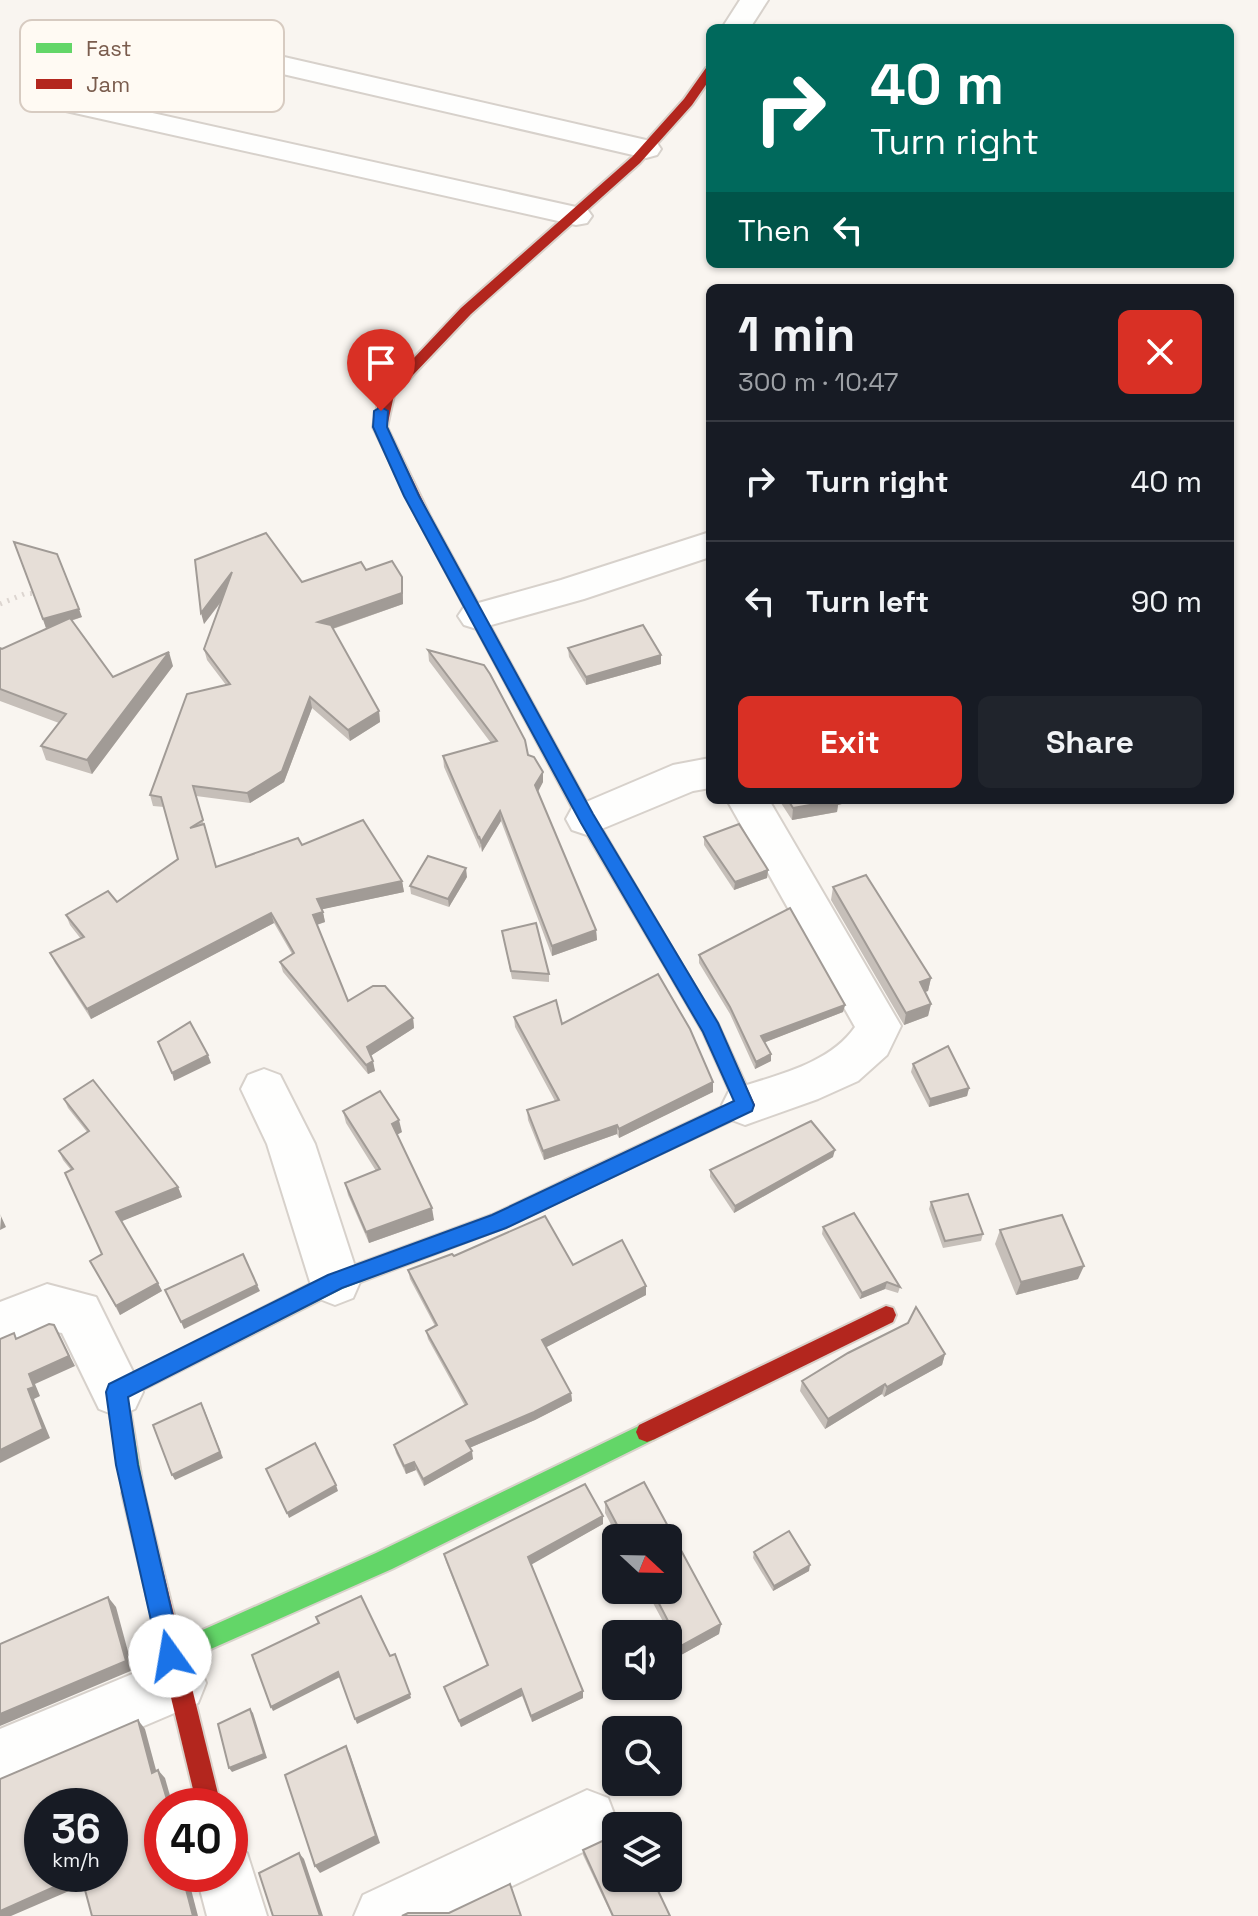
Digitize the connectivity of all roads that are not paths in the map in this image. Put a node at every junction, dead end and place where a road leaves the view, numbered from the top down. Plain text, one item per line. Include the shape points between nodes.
1 (754, 0) edge
2 (739, 24) edge
3 (284, 66) edge
4 (706, 75) edge
5 (108, 112) edge
6 (646, 149) junction
7 (576, 216) junction
8 (706, 545) edge
9 (477, 616) junction
10 (706, 774) edge
11 (750, 804) edge
12 (587, 819) junction
13 (264, 1089) dead end
14 (745, 1105) junction
15 (335, 1282) junction
16 (886, 1315) dead end
17 (0, 1325) edge
18 (117, 1392) junction
19 (174, 1670) junction
20 (0, 1758) edge
21 (204, 1788) edge
22 (587, 1819) dead end
23 (231, 1892) edge
24 (237, 1916) edge
25 (384, 1916) edge

1 - 2 street
3 - 6 street
4 - 6 street
5 - 7 street
6 - 7 street
7 - 9 street via 452,324 398,379 381,411 380,427 412,496
8 - 9 street
9 - 12 street
10 - 12 street via 687,776
11 - 14 street via 878,1026 874,1041 847,1063
12 - 14 street via 711,1029
13 - 15 street via 291,1144
14 - 15 street via 499,1221
15 - 18 street
16 - 19 street
17 - 18 street via 47,1307 78,1313
18 - 19 street via 129,1478
19 - 20 street
19 - 21 street
22 - 25 street
23 - 24 street

